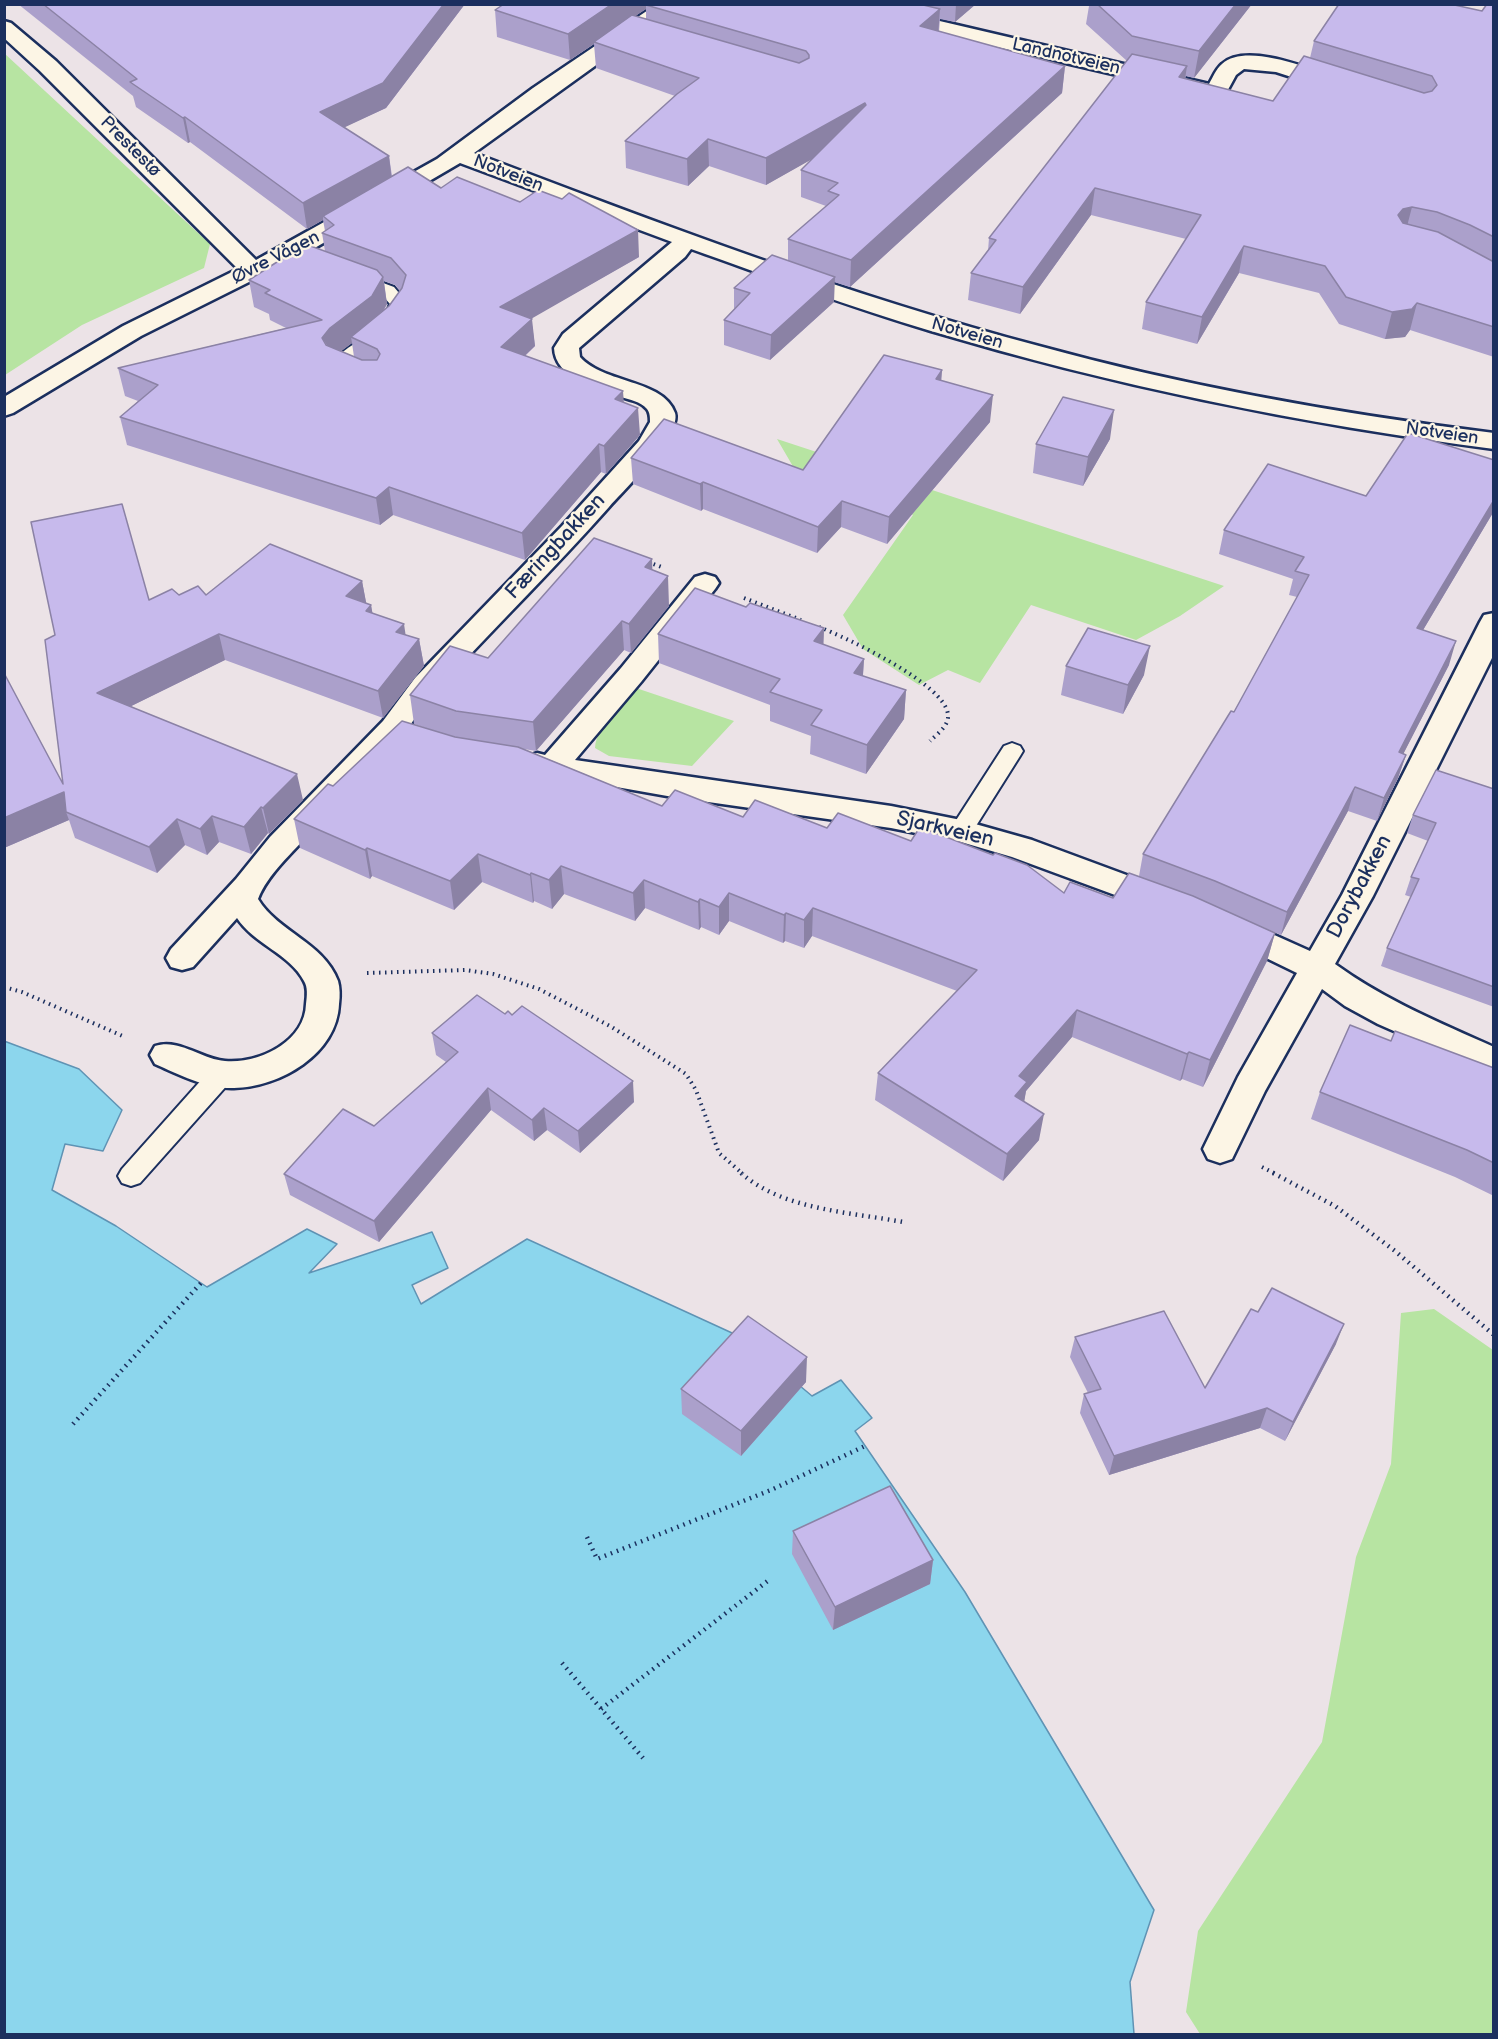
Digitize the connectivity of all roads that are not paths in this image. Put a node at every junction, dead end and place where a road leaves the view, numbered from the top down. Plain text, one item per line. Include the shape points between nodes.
1 (670, 4) edge
2 (838, 4) edge
3 (4, 27) edge
4 (627, 33) junction
5 (650, 39) edge
6 (1351, 90) edge
7 (459, 155) junction
8 (685, 240) junction
9 (253, 270) junction
10 (337, 272) edge
11 (364, 378) edge
12 (4, 408) edge
13 (1494, 441) edge
14 (705, 583) road end
15 (1494, 622) edge
16 (1012, 751) dead end
17 (506, 762) edge
18 (553, 765) junction
19 (961, 831) junction
20 (247, 887) junction
21 (182, 958) dead end
22 (1317, 968) junction
23 (167, 1055) road end
24 (1494, 1062) edge
25 (221, 1075) junction
26 (1220, 1149) road end
27 (131, 1176) dead end

1 - 4 street, Øvre Vågen
2 - 6 street, Landnotveien via 1216,92 1231,66 1243,62 1263,62
3 - 9 street, Prestestø
4 - 5 lane
4 - 7 street, Øvre Vågen
7 - 8 street, Notveien
7 - 9 street, Øvre Vågen via 302,257
8 - 13 street, Notveien via 897,313 1065,361 1361,423
8 - 20 street, Færingbakken via 677,252 577,335 565,350 574,367 590,377 656,403 663,422 650,445 425,685 405,735 288,838
9 - 12 street, Øvre Vågen via 132,331
10 - 11 lane via 388,291 399,304 397,316 386,328 338,366
14 - 18 street
15 - 22 street, Dorybakken
16 - 19 lane
17 - 18 street, Sjarkveien
18 - 19 street, Sjarkveien via 583,773 891,817
19 - 22 street, Sjarkveien via 1021,848 1199,914
20 - 21 street, Færingbakken
20 - 25 street via 242,900 249,913 263,929 299,954 322,981 324,1011 315,1033 300,1048 256,1071
22 - 24 street, Sjarkveien via 1357,997
22 - 26 street, Dorybakken
23 - 25 street
25 - 27 lane

